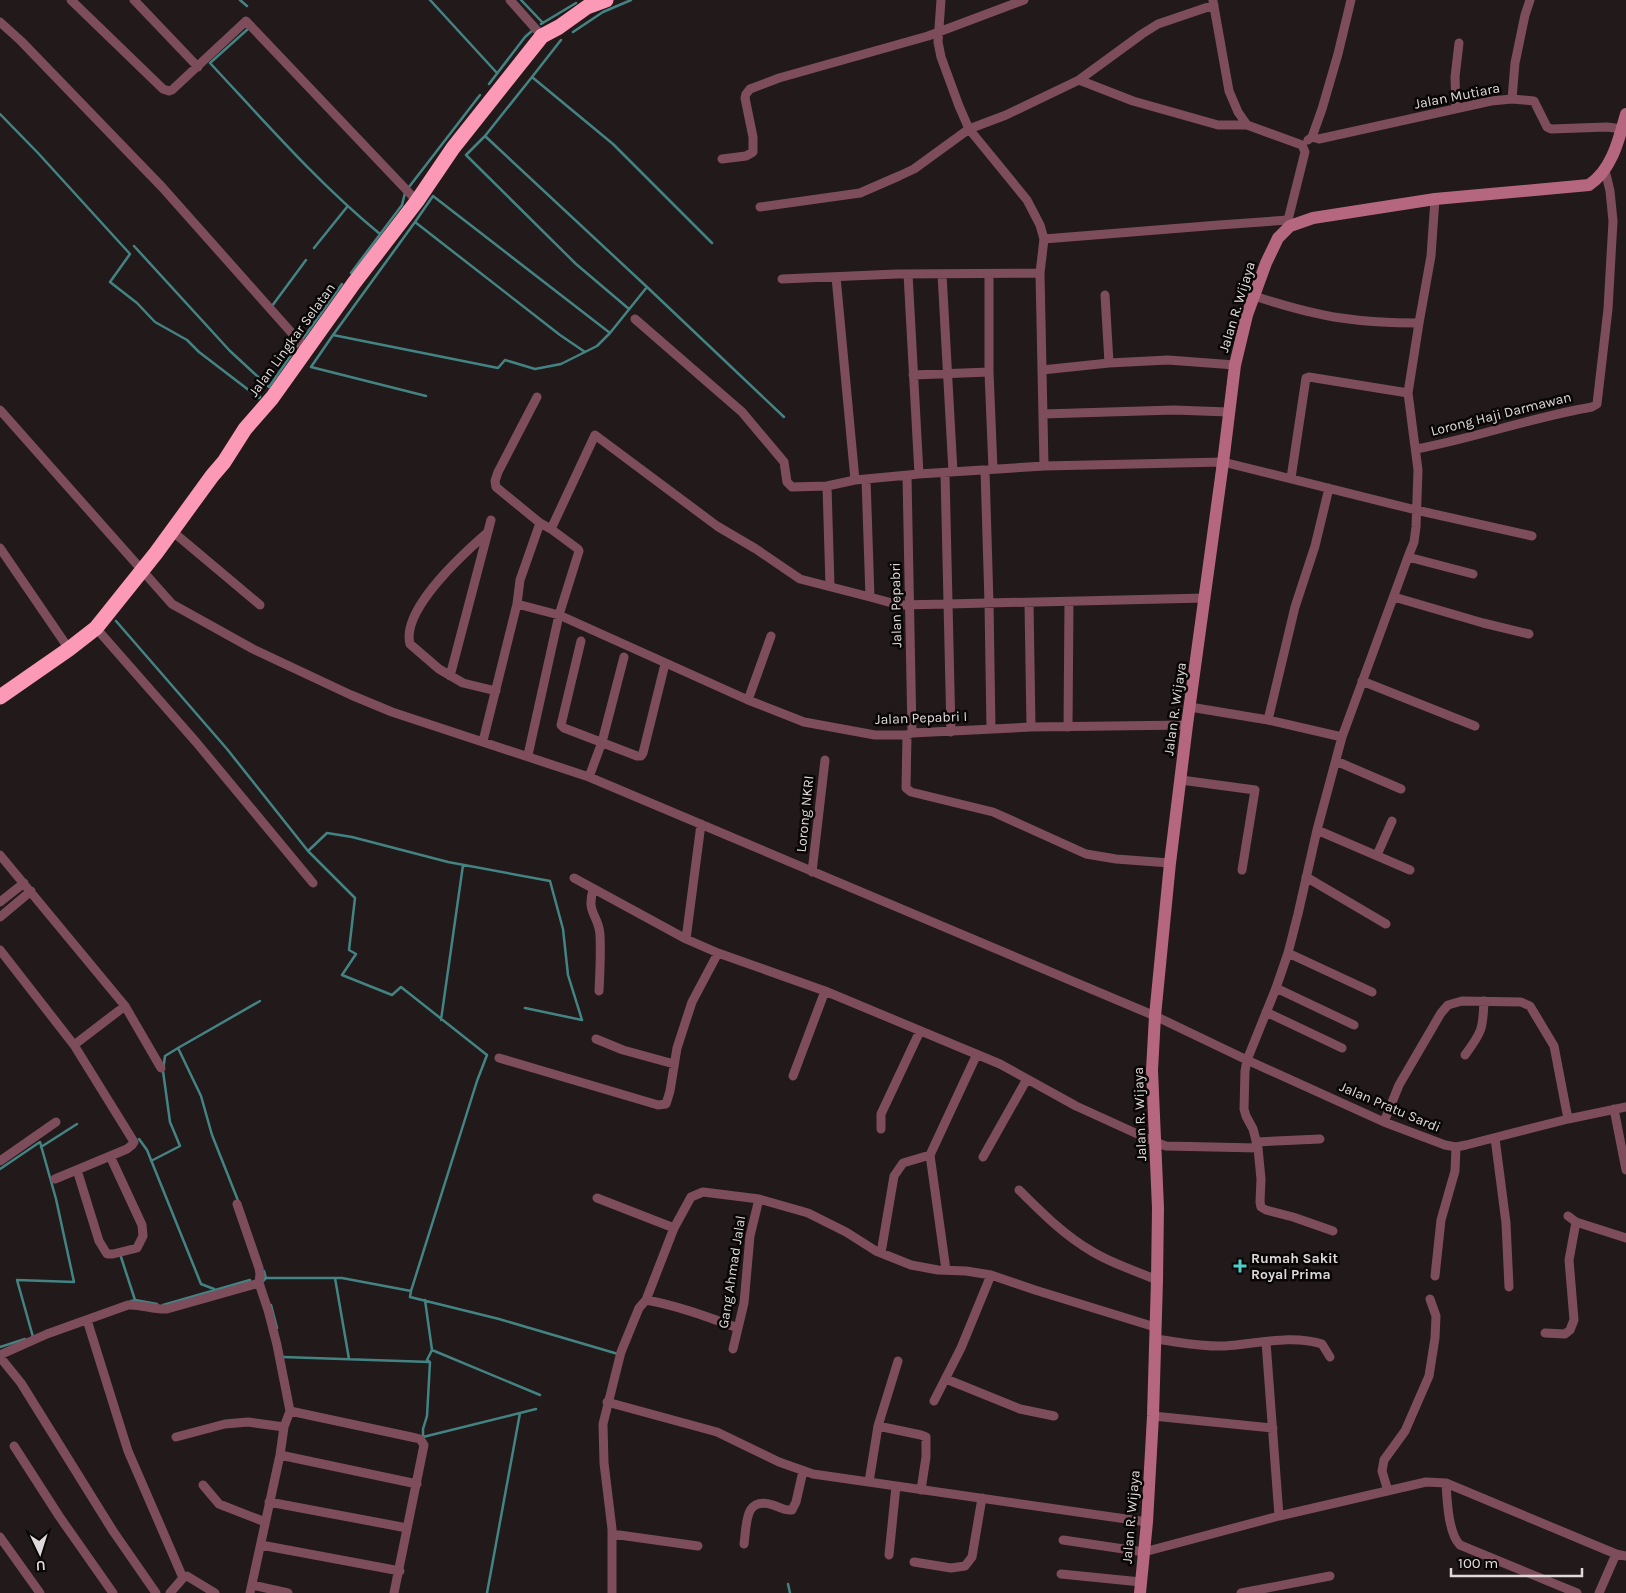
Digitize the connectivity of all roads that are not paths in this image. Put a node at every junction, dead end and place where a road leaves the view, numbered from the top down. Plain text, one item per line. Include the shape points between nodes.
1 (71, 0) edge
2 (134, 0) edge
3 (510, 0) edge
4 (606, 0) edge
5 (941, 0) edge
6 (1024, 0) edge
7 (1351, 0) edge
8 (1530, 0) edge
9 (1214, 2) edge
10 (0, 22) edge
11 (938, 33) junction
12 (542, 36) junction
13 (1459, 43) dead end
14 (198, 67) junction
15 (1079, 80) junction
16 (1512, 99) junction
17 (1456, 109) junction
18 (1626, 115) edge
19 (1247, 125) junction
20 (1622, 128) junction
21 (969, 129) junction
22 (1312, 138) junction
23 (1302, 145) junction
24 (722, 159) dead end
25 (1604, 170) junction
26 (1435, 200) junction
27 (417, 201) junction
28 (760, 207) dead end
29 (1289, 223) junction
30 (1044, 239) junction
31 (1040, 273) junction
32 (908, 274) junction
33 (942, 274) junction
34 (989, 274) junction
35 (836, 277) junction
36 (782, 279) dead end
37 (1105, 295) dead end
38 (1254, 296) junction
39 (635, 319) dead end
40 (1418, 323) junction
41 (306, 349) junction
42 (1109, 363) junction
43 (1234, 365) junction
44 (1042, 370) junction
45 (989, 372) junction
46 (947, 374) junction
47 (913, 375) junction
48 (1408, 393) junction
49 (537, 397) dead end
50 (0, 410) edge
51 (1228, 412) junction
52 (1043, 414) junction
53 (1416, 449) junction
54 (1223, 462) junction
55 (1044, 466) junction
56 (989, 469) junction
57 (949, 473) junction
58 (919, 474) junction
59 (907, 476) junction
60 (1291, 478) junction
61 (866, 479) junction
62 (855, 480) junction
63 (827, 486) junction
64 (1329, 488) junction
65 (1416, 510) junction
66 (491, 520) dead end
67 (540, 523) junction
68 (551, 529) junction
69 (172, 531) junction
70 (488, 533) junction
71 (1532, 536) dead end
72 (0, 548) edge
73 (1408, 556) junction
74 (142, 571) junction
75 (1473, 574) dead end
76 (830, 586) junction
77 (870, 597) junction
78 (1394, 597) junction
79 (1204, 598) junction
80 (1069, 602) junction
81 (990, 603) junction
82 (1029, 603) junction
83 (517, 604) junction
84 (948, 604) junction
85 (260, 605) dead end
86 (910, 606) junction
87 (559, 614) junction
88 (96, 628) junction
89 (1529, 634) dead end
90 (771, 636) dead end
91 (581, 641) dead end
92 (69, 649) junction
93 (624, 657) dead end
94 (664, 668) dead end
95 (450, 676) junction
96 (1362, 681) junction
97 (496, 691) junction
98 (0, 697) edge
99 (748, 700) junction
100 (1190, 708) junction
101 (1268, 720) junction
102 (1187, 725) junction
103 (1475, 726) dead end
104 (1068, 727) junction
105 (1031, 728) junction
106 (990, 729) junction
107 (951, 732) junction
108 (910, 734) junction
109 (1342, 737) junction
110 (483, 741) junction
111 (602, 742) junction
112 (528, 755) junction
113 (825, 760) dead end
114 (1336, 762) junction
115 (589, 777) junction
116 (1181, 780) junction
117 (1401, 789) dead end
118 (1392, 821) dead end
119 (700, 824) junction
120 (1317, 830) junction
121 (1377, 855) junction
122 (0, 856) edge
123 (1170, 863) junction
124 (1242, 870) dead end
125 (1410, 870) dead end
126 (812, 872) junction
127 (1306, 877) junction
128 (574, 878) dead end
129 (24, 883) junction
130 (312, 883) dead end
131 (594, 890) junction
132 (31, 891) junction
133 (0, 902) edge
134 (0, 917) edge
135 (1386, 924) dead end
136 (686, 939) junction
137 (0, 950) edge
138 (718, 953) junction
139 (1288, 953) junction
140 (1276, 988) junction
141 (825, 990) junction
142 (599, 991) dead end
143 (1372, 992) dead end
144 (1484, 1001) junction
145 (125, 1006) junction
146 (1266, 1012) junction
147 (1156, 1016) junction
148 (1354, 1025) dead end
149 (920, 1030) junction
150 (596, 1039) dead end
151 (74, 1045) junction
152 (1342, 1048) dead end
153 (977, 1054) junction
154 (1465, 1055) dead end
155 (499, 1058) dead end
156 (1247, 1060) junction
157 (674, 1064) junction
158 (161, 1068) dead end
159 (792, 1076) dead end
160 (1027, 1079) junction
161 (1626, 1107) edge
162 (1614, 1109) junction
163 (1568, 1119) junction
164 (56, 1122) dead end
165 (1384, 1122) junction
166 (881, 1129) dead end
167 (1495, 1138) junction
168 (1320, 1139) dead end
169 (1155, 1142) junction
170 (1257, 1145) junction
171 (1456, 1147) junction
172 (930, 1155) junction
173 (110, 1156) junction
174 (983, 1157) dead end
175 (0, 1162) edge
176 (77, 1170) junction
177 (1626, 1170) edge
178 (55, 1179) dead end
179 (1019, 1190) dead end
180 (597, 1198) dead end
181 (759, 1199) junction
182 (237, 1204) dead end
183 (1568, 1216) dead end
184 (1576, 1222) junction
185 (674, 1228) junction
186 (1333, 1231) dead end
187 (1626, 1238) edge
188 (881, 1253) junction
189 (946, 1270) junction
190 (991, 1275) junction
191 (1435, 1276) dead end
192 (1157, 1280) junction
193 (259, 1283) junction
194 (1510, 1287) dead end
195 (1430, 1299) dead end
196 (646, 1300) junction
197 (87, 1320) junction
198 (738, 1328) junction
199 (1155, 1333) junction
200 (1545, 1333) dead end
201 (1266, 1342) junction
202 (733, 1349) dead end
203 (0, 1356) edge
204 (1330, 1357) dead end
205 (898, 1361) dead end
206 (946, 1380) junction
207 (934, 1401) dead end
208 (607, 1402) junction
209 (290, 1411) junction
210 (1054, 1416) dead end
211 (1153, 1416) junction
212 (878, 1426) junction
213 (284, 1427) junction
214 (1273, 1428) junction
215 (176, 1437) dead end
216 (14, 1446) dead end
217 (280, 1455) junction
218 (803, 1471) junction
219 (869, 1482) junction
220 (1446, 1483) junction
221 (417, 1484) junction
222 (202, 1485) dead end
223 (896, 1486) junction
224 (922, 1490) junction
225 (1388, 1491) junction
226 (982, 1498) junction
227 (269, 1502) junction
228 (1278, 1516) junction
229 (266, 1522) junction
230 (1147, 1522) junction
231 (407, 1528) junction
232 (612, 1534) junction
233 (0, 1537) edge
234 (1063, 1540) dead end
235 (744, 1544) dead end
236 (261, 1545) junction
237 (698, 1546) dead end
238 (1144, 1552) junction
239 (889, 1555) dead end
240 (1621, 1555) edge
241 (914, 1562) dead end
242 (400, 1571) junction
243 (1061, 1574) dead end
244 (1330, 1576) dead end
245 (183, 1578) junction
246 (1140, 1587) edge
247 (251, 1589) edge
248 (40, 1593) edge
249 (113, 1593) edge
250 (156, 1593) edge
251 (170, 1593) edge
252 (215, 1593) edge
253 (288, 1593) edge
254 (394, 1593) edge
255 (612, 1593) edge
256 (1241, 1593) edge
257 (1577, 1593) edge
258 (1599, 1593) edge

1 - 14 street via 166,91 172,90
2 - 14 street
3 - 12 street
4 - 12 highway, Jalan Lingkar Selatan via 587,7
5 - 11 street
6 - 11 street
7 - 22 street
8 - 16 street via 1515,63
9 - 15 street via 1158,24
9 - 19 street via 1230,91
10 - 41 street via 162,187
11 - 21 street via 941,57
11 - 24 street via 750,89 745,98 754,152
12 - 27 highway, Jalan Lingkar Selatan via 453,148
13 - 17 street
14 - 27 street via 246,21
15 - 19 street via 1133,101 1218,125
15 - 21 street
16 - 17 street, Jalan Mutiara
16 - 20 street, Jalan Mutiara via 1534,101 1551,129
17 - 22 street, Jalan Mutiara
18 - 20 street
19 - 23 street
20 - 25 street
21 - 28 street via 914,169 860,193
21 - 30 street via 1027,200
22 - 23 street
23 - 29 street via 1305,152
25 - 26 street via 1589,185
25 - 53 street, Lorong Haji Darmawan via 1613,221 1608,309 1597,404
26 - 29 street
26 - 40 street via 1431,256
27 - 41 highway, Jalan Lingkar Selatan
29 - 30 street via 1219,225
29 - 38 street, Jalan R. Wijaya via 1266,263
30 - 31 street
31 - 34 street
31 - 44 street
32 - 33 street
32 - 35 street
32 - 47 street
33 - 34 street
33 - 46 street
34 - 45 street
35 - 36 street
35 - 62 street
37 - 42 street
38 - 40 street via 1340,318
38 - 43 street, Jalan R. Wijaya
39 - 63 street via 742,412 784,462 789,486
40 - 48 street
41 - 69 highway, Jalan Lingkar Selatan
42 - 43 street via 1168,360
42 - 44 street
43 - 51 street, Jalan R. Wijaya
44 - 52 street
45 - 46 street
45 - 56 street
46 - 47 street
46 - 57 street
47 - 58 street
48 - 53 street
48 - 60 street via 1306,378
49 - 67 street via 495,480 496,488
50 - 74 street, Jalan Pratu Sardi
51 - 52 street via 1174,410
51 - 54 street, Jalan R. Wijaya
52 - 55 street
53 - 65 street
54 - 55 street
54 - 60 street
54 - 79 street, Jalan R. Wijaya
55 - 56 street
56 - 57 street
56 - 81 street
57 - 58 street
57 - 84 street
58 - 59 street
59 - 61 street
59 - 86 street, Jalan Pepabri
60 - 64 street
61 - 62 street
61 - 77 street
62 - 63 street
63 - 76 street
64 - 65 street
64 - 101 street via 1315,546 1295,606
65 - 71 street
65 - 73 street via 1414,542
66 - 70 street
67 - 68 street
67 - 83 street via 520,580
68 - 76 street via 595,435 718,526 793,576
68 - 87 street via 579,551
69 - 74 highway, Jalan Lingkar Selatan
69 - 85 street
70 - 95 street
70 - 95 street via 447,570 414,615 410,644
72 - 92 street
73 - 75 street
73 - 78 street
74 - 88 highway, Jalan Lingkar Selatan
74 - 110 street, Jalan Pratu Sardi via 172,604 253,649 392,712
76 - 77 street
77 - 86 street
78 - 89 street via 1483,624
78 - 96 street
79 - 80 street
79 - 100 street, Jalan R. Wijaya
80 - 82 street
80 - 104 street
81 - 82 street
81 - 84 street
81 - 106 street
82 - 105 street
83 - 87 street, Jalan Pepabri I
83 - 97 street
84 - 86 street
84 - 107 street
86 - 108 street, Jalan Pepabri
87 - 99 street, Jalan Pepabri I
87 - 112 street
88 - 92 highway, Jalan Lingkar Selatan
88 - 130 street via 196,742
90 - 99 street
91 - 111 street via 560,722 564,728
92 - 98 highway, Jalan Lingkar Selatan
93 - 111 street
94 - 111 street via 642,755
95 - 97 street via 463,683
96 - 103 street
96 - 109 street
97 - 110 street
99 - 108 street, Jalan Pepabri I via 804,722 875,735
100 - 101 street
100 - 102 street, Jalan R. Wijaya
101 - 109 street
102 - 104 street, Jalan Pepabri I
102 - 116 street, Jalan R. Wijaya
104 - 105 street, Jalan Pepabri I
105 - 106 street, Jalan Pepabri I
106 - 107 street, Jalan Pepabri I
107 - 108 street, Jalan Pepabri I
108 - 123 street, Jalan Pepabri via 906,788 911,792 993,812 1086,854
109 - 114 street
110 - 112 street, Jalan Pratu Sardi
111 - 115 street
112 - 115 street, Jalan Pratu Sardi
113 - 126 street, Lorong NKRI
114 - 117 street
114 - 120 street
115 - 119 street, Jalan Pratu Sardi
116 - 123 street, Jalan R. Wijaya
116 - 124 street via 1254,790
118 - 121 street
119 - 126 street, Jalan Pratu Sardi
119 - 136 street
120 - 121 street
120 - 127 street
121 - 125 street
122 - 129 street
123 - 147 street, Jalan R. Wijaya
126 - 147 street, Jalan Pratu Sardi
127 - 135 street
127 - 139 street
128 - 131 street
129 - 132 street
129 - 133 street
131 - 136 street
131 - 142 street via 591,908 600,933
132 - 134 street
132 - 145 street
136 - 138 street
137 - 151 street
138 - 141 street
138 - 157 street via 692,1002
139 - 140 street
139 - 143 street
140 - 146 street
140 - 148 street
141 - 149 street
141 - 159 street
144 - 154 street via 1483,1024
144 - 163 street via 1521,1002 1533,1009 1554,1046
144 - 165 street via 1457,1002 1441,1013 1399,1084
145 - 151 street
145 - 158 street
146 - 152 street
146 - 156 street
147 - 156 street, Jalan Pratu Sardi
147 - 169 street, Jalan R. Wijaya via 1152,1070
149 - 153 street
149 - 166 street via 881,1114
150 - 157 street
151 - 173 street via 133,1138 132,1145
153 - 160 street
153 - 172 street
155 - 157 street via 658,1105 666,1104 668,1100
156 - 165 street, Jalan Pratu Sardi
156 - 170 street via 1245,1113
160 - 169 street via 1076,1106
160 - 174 street
161 - 162 street, Jalan Pratu Sardi
162 - 163 street, Jalan Pratu Sardi
162 - 177 street
163 - 167 street, Jalan Pratu Sardi
164 - 175 street
165 - 171 street, Jalan Pratu Sardi
167 - 171 street, Jalan Pratu Sardi
167 - 194 street
168 - 170 street
169 - 170 street via 1166,1146
169 - 192 street, Jalan R. Wijaya
170 - 186 street via 1261,1207
171 - 191 street via 1455,1171 1442,1220
172 - 188 street via 903,1163 898,1168
172 - 189 street
173 - 176 street
173 - 176 street via 142,1225 143,1236 136,1248 113,1254 107,1254 103,1249
176 - 178 street
179 - 192 street via 1080,1244
180 - 185 street
181 - 185 street via 703,1192 691,1197
181 - 188 street via 808,1213
181 - 198 street, Gang Ahmad Jalal via 750,1236 744,1303
182 - 193 street via 260,1274
183 - 184 street
184 - 187 street
184 - 200 street via 1570,1260 1574,1320 1565,1334
185 - 196 street
188 - 189 street via 911,1265
189 - 190 street
190 - 199 street
190 - 206 street
192 - 199 street, Jalan R. Wijaya
193 - 197 street via 167,1309 134,1305
193 - 209 street via 277,1345
195 - 225 street via 1436,1316 1429,1376 1405,1431 1384,1460 1382,1471
196 - 198 street via 695,1312
196 - 208 street via 639,1308 621,1352
197 - 203 street
197 - 245 street via 128,1451
198 - 202 street, Gang Ahmad Jalal
199 - 201 street via 1206,1347
199 - 211 street, Jalan R. Wijaya
201 - 204 street via 1313,1341 1322,1344
201 - 214 street
203 - 250 street via 21,1383 71,1466
205 - 212 street
206 - 207 street
206 - 210 street via 1020,1409
208 - 218 street via 716,1432
208 - 232 street via 603,1424 604,1463
209 - 213 street
209 - 221 street via 420,1439 424,1445
211 - 214 street
211 - 230 street, Jalan R. Wijaya
212 - 219 street
212 - 224 street via 926,1437
213 - 215 street via 248,1422 225,1424
213 - 217 street
214 - 228 street
216 - 249 street via 58,1516
217 - 221 street
217 - 227 street
218 - 219 street
218 - 235 street via 792,1510 764,1503 751,1508
219 - 223 street
220 - 225 street via 1426,1482
220 - 240 street
220 - 257 street via 1451,1526 1460,1545
221 - 231 street
222 - 229 street via 219,1504
223 - 224 street
223 - 239 street
224 - 226 street
225 - 228 street
226 - 230 street
226 - 241 street via 972,1557 965,1566 952,1568
227 - 229 street
227 - 231 street
228 - 238 street
229 - 236 street
230 - 238 street, Jalan R. Wijaya
231 - 242 street
232 - 237 street
232 - 255 street
233 - 248 street
234 - 238 street
236 - 242 street
236 - 247 street
238 - 246 street, Jalan R. Wijaya
240 - 258 street
242 - 254 street
243 - 246 street
244 - 256 street
245 - 251 street
245 - 252 street via 187,1576
247 - 253 street

